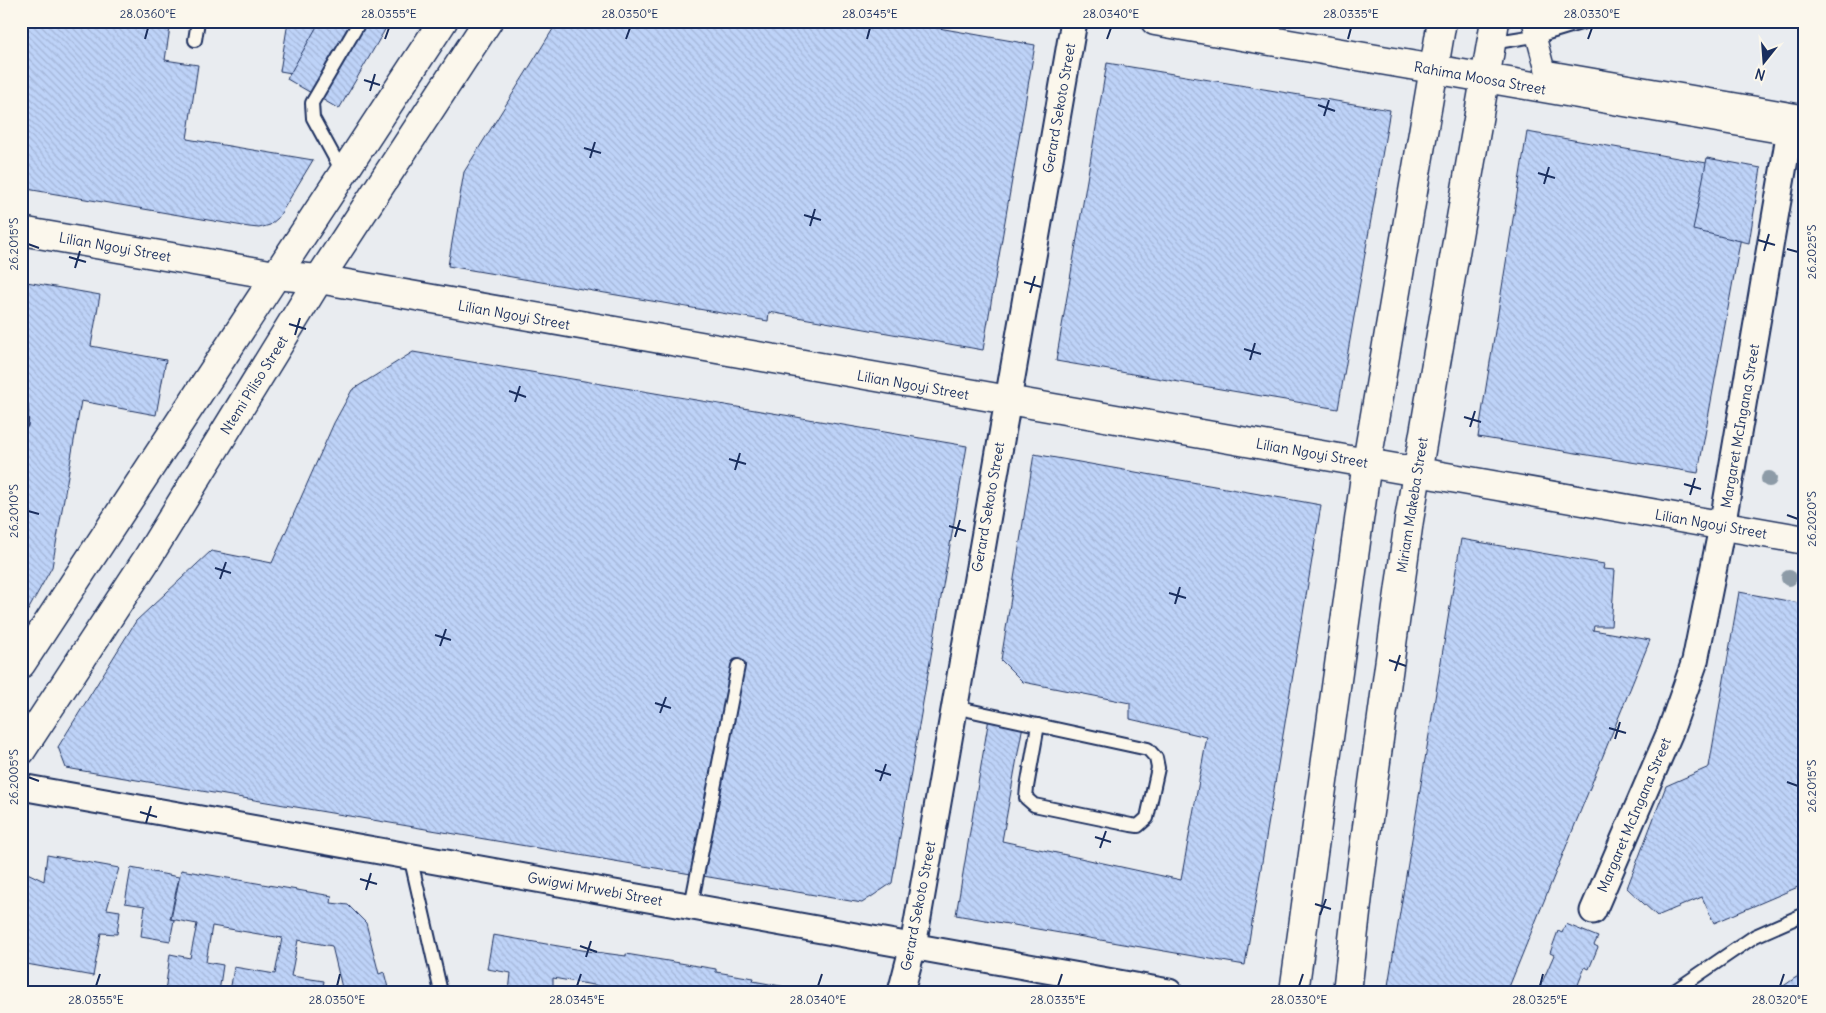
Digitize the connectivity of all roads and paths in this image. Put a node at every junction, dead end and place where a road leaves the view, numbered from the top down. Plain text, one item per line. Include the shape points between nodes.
1 (198, 21) edge
2 (360, 21) edge
3 (443, 21) edge
4 (488, 21) edge
5 (1074, 21) edge
6 (1155, 21) edge
7 (1442, 21) edge
8 (1588, 21) edge
9 (1533, 28) edge
10 (1493, 32) edge
11 (195, 40) dead end
12 (1434, 70) junction
13 (1485, 79) junction
14 (1800, 126) edge
15 (343, 173) junction
16 (21, 231) edge
17 (276, 275) junction
18 (319, 280) junction
19 (1006, 402) junction
20 (21, 407) edge
21 (21, 423) edge
22 (1367, 462) junction
23 (1417, 470) junction
24 (1722, 526) junction
25 (1805, 540) edge
26 (21, 664) edge
27 (738, 666) dead end
28 (954, 707) junction
29 (1038, 725) junction
30 (21, 751) edge
31 (21, 787) edge
32 (410, 856) junction
33 (691, 906) junction
34 (1593, 911) dead end
35 (1805, 914) edge
36 (913, 946) junction
37 (441, 992) edge
38 (901, 992) edge
39 (1169, 992) edge
40 (1294, 992) edge
41 (1347, 992) edge
42 (1673, 992) edge

1 - 11 lane
2 - 15 lane via 312,103 313,118
3 - 15 street
4 - 18 street, Ntemi Piliso Street
5 - 19 street, Gerard Sekoto Street
6 - 12 street, Rahima Moosa Street
7 - 12 street
8 - 9 lane
9 - 10 lane
9 - 14 street via 1545,70
10 - 13 street, Miriam Makeba Street
12 - 13 street, Rahima Moosa Street
12 - 22 street
13 - 14 street, Rahima Moosa Street
13 - 23 street, Miriam Makeba Street
14 - 24 street, Margaret McIngana Street
15 - 17 street
16 - 17 street, Lilian Ngoyi Street
17 - 18 street, Lilian Ngoyi Street
17 - 26 street
18 - 19 street, Lilian Ngoyi Street
18 - 30 street, Ntemi Piliso Street via 145,562
19 - 22 street, Lilian Ngoyi Street
19 - 28 street, Gerard Sekoto Street
20 - 21 lane
22 - 23 street, Lilian Ngoyi Street
22 - 40 street
23 - 24 street, Lilian Ngoyi Street
23 - 41 street, Miriam Makeba Street via 1382,709
24 - 25 street, Lilian Ngoyi Street
24 - 34 street, Margaret McIngana Street via 1696,661 1670,732
27 - 33 lane
28 - 29 lane
28 - 36 street, Gerard Sekoto Street
29 - 29 lane via 1026,798 1034,805 1138,826 1147,818 1158,768 1156,758 1148,749
31 - 32 street, Gwigwi Mrwebi Street
32 - 33 street, Gwigwi Mrwebi Street
32 - 37 lane
33 - 36 street, Gwigwi Mrwebi Street
35 - 42 lane via 1756,936
36 - 38 street, Gerard Sekoto Street
36 - 39 street, Gwigwi Mrwebi Street

